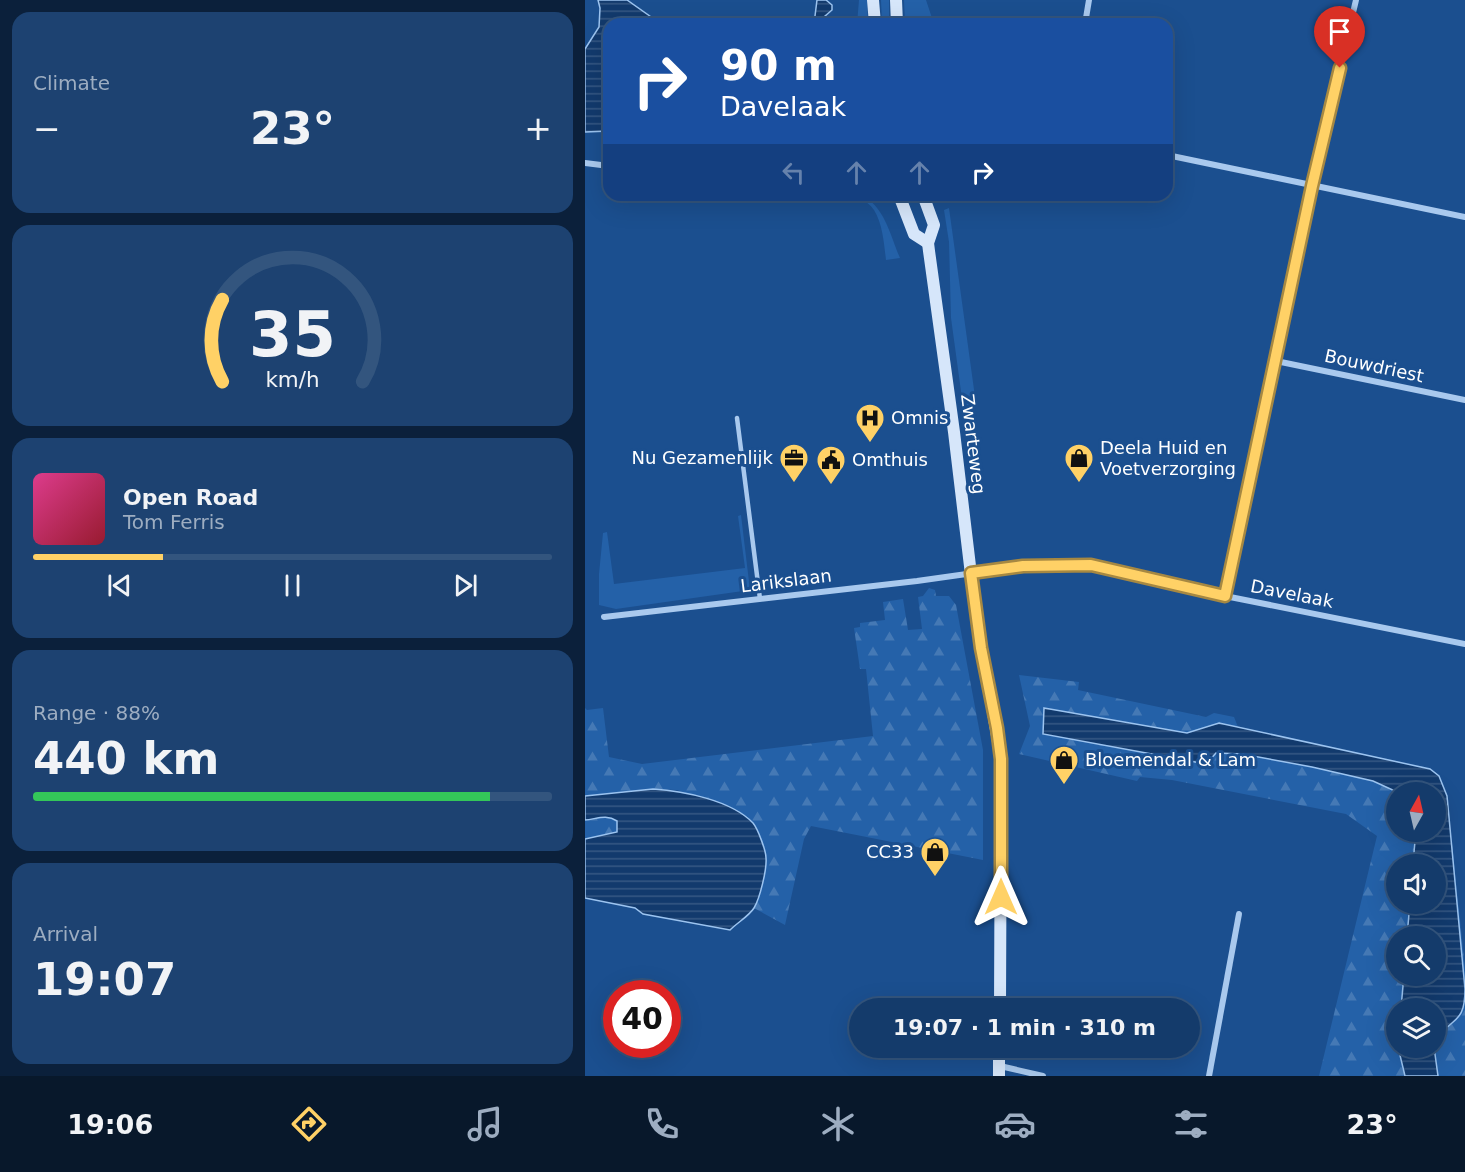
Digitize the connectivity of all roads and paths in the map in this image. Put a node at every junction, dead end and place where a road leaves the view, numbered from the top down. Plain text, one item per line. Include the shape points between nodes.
1 (873, 0) edge
2 (896, 0) edge
3 (1089, 0) edge
4 (1356, 0) edge
5 (874, 18) edge
6 (897, 18) edge
7 (1086, 18) edge
8 (1173, 156) edge
9 (585, 163) edge
10 (603, 165) edge
11 (1312, 186) junction
12 (901, 201) edge
13 (925, 201) edge
14 (1465, 217) edge
15 (929, 243) junction
16 (1276, 361) junction
17 (1465, 400) edge
18 (737, 418) dead end
19 (971, 573) junction
20 (1225, 596) junction
21 (760, 599) junction
22 (604, 617) dead end
23 (1465, 644) edge
24 (1239, 914) dead end
25 (1000, 998) edge
26 (999, 1071) edge
27 (1043, 1076) edge
28 (1209, 1076) edge

1 - 5 street
2 - 6 street
3 - 7 street
4 - 11 street
8 - 11 street
9 - 10 street
11 - 14 street
11 - 16 street
12 - 15 street via 914,234
13 - 15 street, Zwarteweg via 934,225
15 - 19 street, Zwarteweg
16 - 17 street, Bouwdriest
16 - 20 street
18 - 21 lane
19 - 20 street, Davelaak via 1023,566 1091,565
19 - 21 street, Larikslaan
19 - 25 street, Zwarteweg via 1001,759
20 - 23 street, Davelaak
21 - 22 street, Larikslaan
24 - 28 street
26 - 27 street

